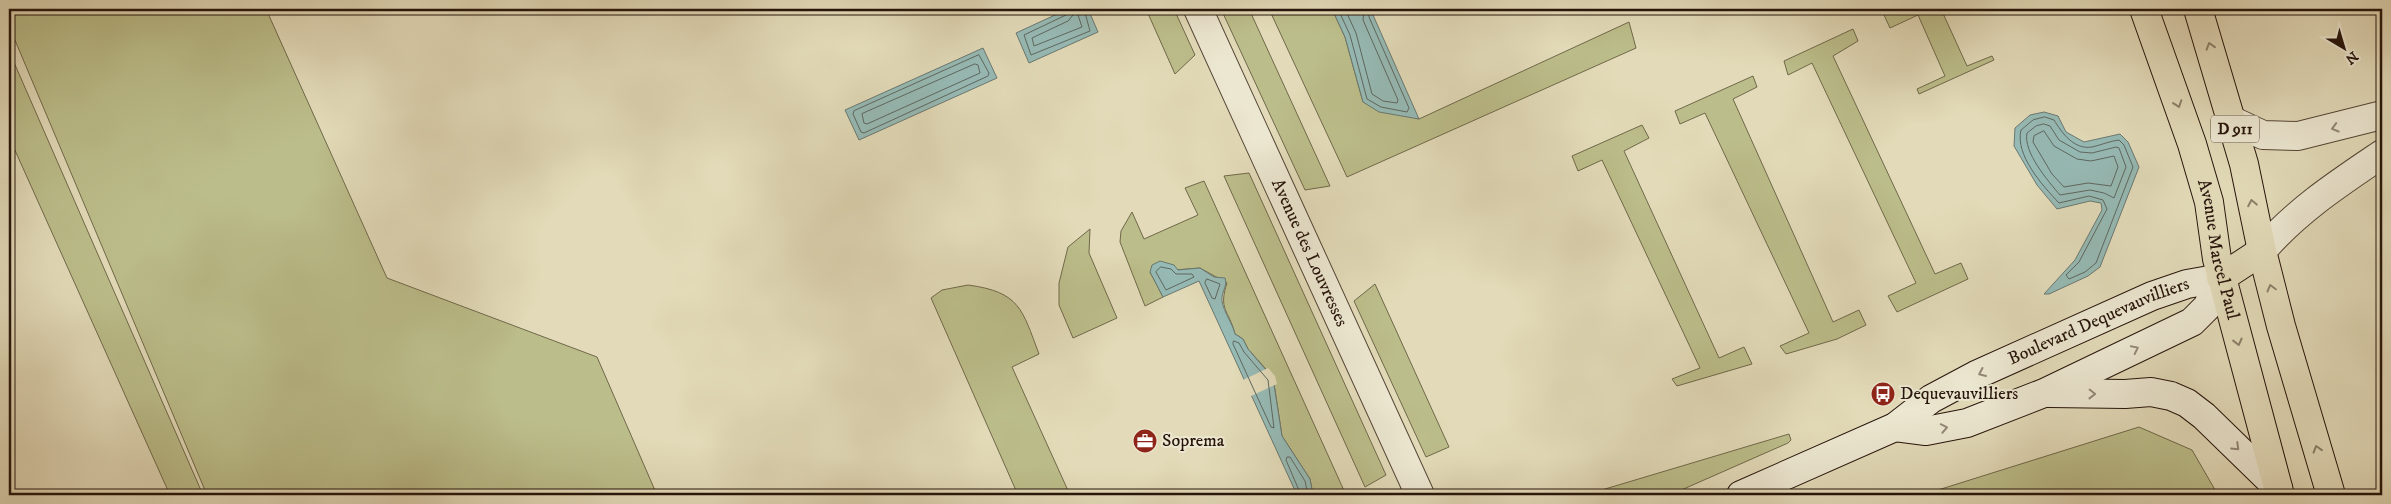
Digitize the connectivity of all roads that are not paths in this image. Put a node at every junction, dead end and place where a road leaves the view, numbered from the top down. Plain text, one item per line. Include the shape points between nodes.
1 (1198, 9) edge
2 (2144, 9) edge
3 (2198, 9) edge
4 (2382, 115) edge
5 (2233, 121) junction
6 (2382, 154) edge
7 (2262, 251) junction
8 (2221, 278) junction
9 (2044, 393) junction
10 (1895, 427) junction
11 (1782, 487) edge
12 (2279, 492) edge
13 (1420, 495) edge
14 (1741, 495) edge
15 (2331, 495) edge

1 - 13 main road, Avenue des Louvresses
2 -> 8 main road, Avenue Marcel Paul / D 911 via 2209,202
5 -> 3 main road, D 911
4 -> 5 main road via 2298,136 2263,135
7 -> 5 main road, D 911
6 - 7 main road via 2283,226
7 - 8 main road
15 -> 7 main road, D 911
9 -> 8 main road, Boulevard Dequevauvilliers via 2192,322 2207,307
8 -> 10 main road, Boulevard Dequevauvilliers via 2187,284 2152,296 1976,375 1932,399
8 -> 12 main road, Avenue Marcel Paul / D 911
10 -> 9 main road, Boulevard Dequevauvilliers via 1926,431 1968,423
9 -> 12 main road, Boulevard Dequevauvilliers via 2151,392 2171,396 2204,416
10 - 11 main road, Boulevard Dequevauvilliers
11 - 14 main road, Boulevard Dequevauvilliers

